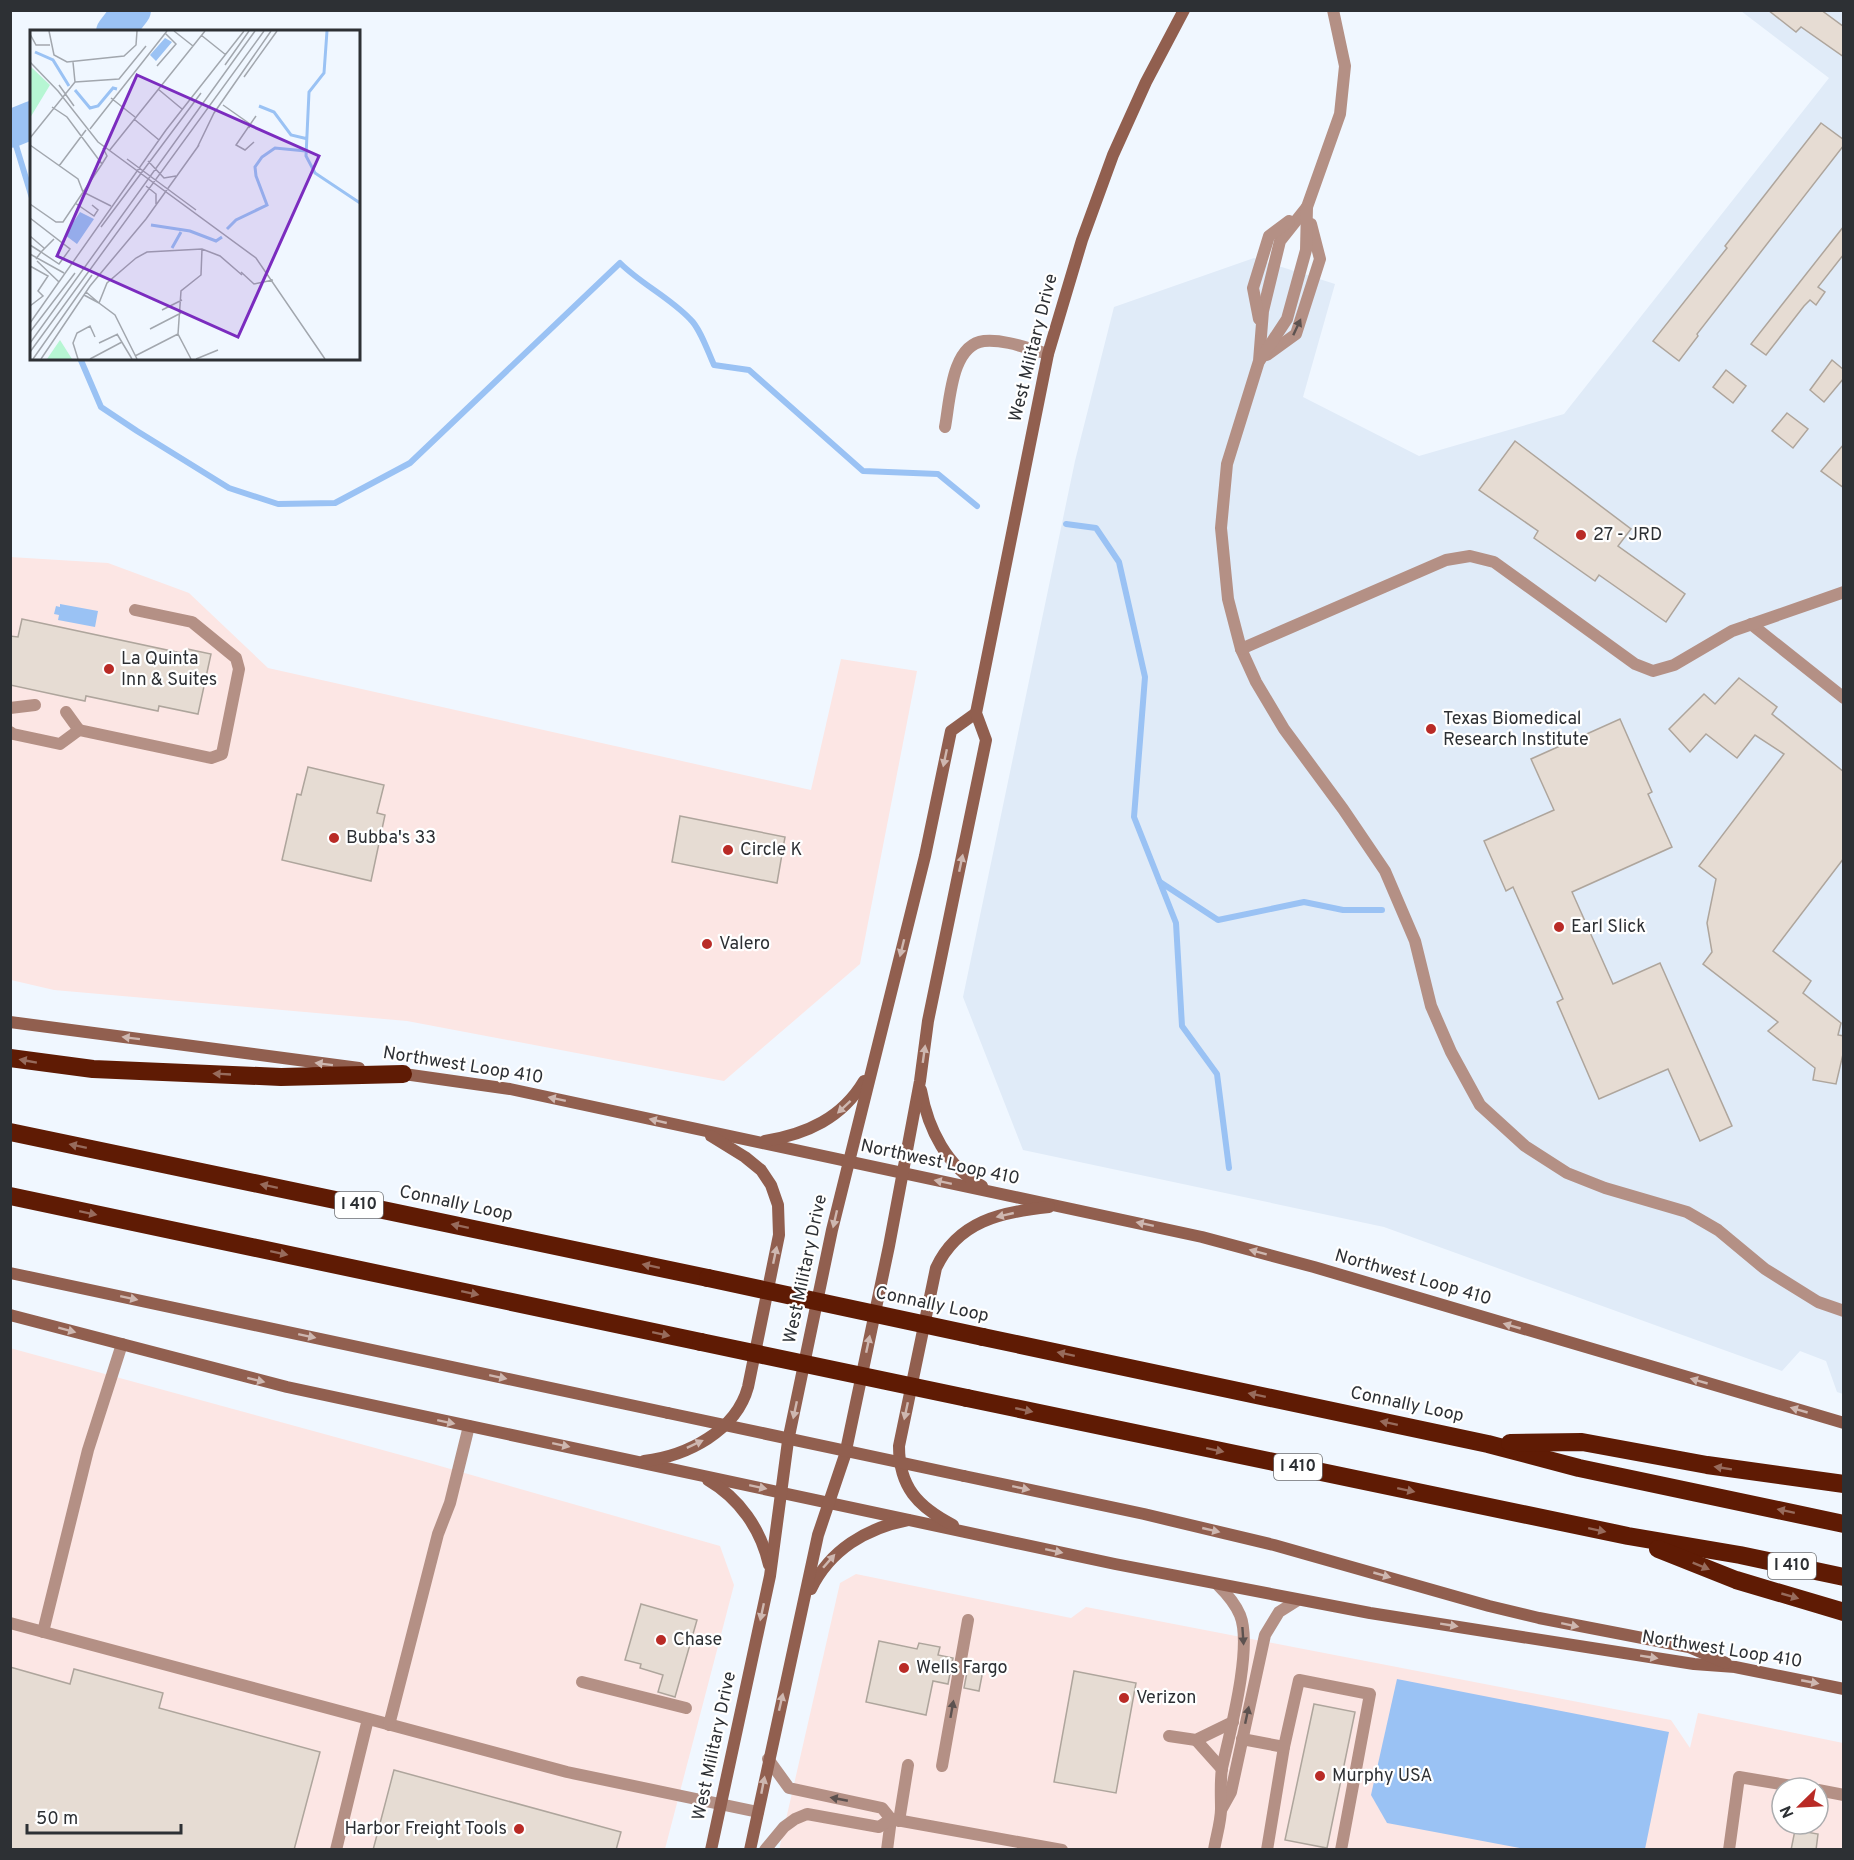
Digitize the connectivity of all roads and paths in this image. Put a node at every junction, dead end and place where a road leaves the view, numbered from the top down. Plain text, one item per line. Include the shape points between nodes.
1 (1184, 10) edge
2 (1334, 10) edge
3 (1307, 207) junction
4 (1048, 354) junction
5 (1259, 361) junction
6 (945, 427) dead end
7 (1844, 592) edge
8 (135, 610) dead end
9 (1751, 624) junction
10 (1240, 649) junction
11 (1844, 698) edge
12 (34, 705) dead end
13 (10, 708) edge
14 (66, 712) dead end
15 (976, 713) junction
16 (79, 729) junction
17 (10, 732) edge
18 (10, 1022) edge
19 (874, 1057) junction
20 (10, 1058) edge
21 (403, 1074) junction
22 (920, 1081) junction
23 (701, 1130) junction
24 (10, 1132) edge
25 (757, 1142) junction
26 (848, 1162) junction
27 (902, 1173) junction
28 (994, 1192) junction
29 (10, 1196) edge
30 (1062, 1206) junction
31 (10, 1273) edge
32 (1844, 1311) edge
33 (10, 1315) edge
34 (122, 1344) junction
35 (1844, 1423) edge
36 (469, 1426) junction
37 (1488, 1444) junction
38 (640, 1462) junction
39 (695, 1474) junction
40 (1844, 1484) edge
41 (783, 1492) junction
42 (829, 1502) junction
43 (910, 1520) junction
44 (1844, 1524) edge
45 (977, 1534) junction
46 (1628, 1536) junction
47 (770, 1576) junction
48 (1844, 1577) edge
49 (1218, 1585) junction
50 (1298, 1600) junction
51 (801, 1612) junction
52 (1844, 1612) edge
53 (968, 1620) dead end
54 (10, 1623) edge
55 (43, 1632) junction
56 (1735, 1667) junction
57 (582, 1682) dead end
58 (1844, 1689) edge
59 (686, 1708) dead end
60 (368, 1719) junction
61 (1233, 1722) junction
62 (389, 1725) junction
63 (1169, 1736) dead end
64 (1242, 1739) junction
65 (1196, 1740) junction
66 (1284, 1747) junction
67 (768, 1759) junction
68 (908, 1765) dead end
69 (942, 1766) dead end
70 (1222, 1769) junction
71 (1770, 1782) edge
72 (721, 1804) junction
73 (1221, 1811) junction
74 (758, 1812) junction
75 (895, 1820) junction
76 (336, 1850) edge
77 (711, 1850) edge
78 (750, 1850) edge
79 (765, 1850) edge
80 (887, 1850) edge
81 (1062, 1850) edge
82 (1214, 1850) edge
83 (1267, 1850) edge
84 (1341, 1850) edge
85 (1729, 1850) edge

1 - 4 main road, West Military Drive via 1113,155 1082,240
2 - 3 lane via 1345,66 1340,114
5 -> 3 lane via 1287,319 1306,250
3 - 5 lane via 1269,236 1252,288 1261,329
4 - 6 lane via 1001,342 983,341 966,349 957,364
4 - 15 main road, West Military Drive
5 - 10 lane via 1227,464 1221,528 1228,599
7 - 9 lane
8 - 16 lane via 192,622 236,658 239,669 222,754 212,758
9 - 10 lane via 1674,665 1653,671 1635,664 1494,562 1470,556 1446,561
9 - 11 lane
10 - 32 lane via 1284,729 1385,872 1415,941 1431,1006 1480,1105 1526,1146 1567,1173 1688,1212 1718,1230 1774,1275 1818,1302
12 - 13 lane
14 - 16 lane
15 -> 19 main road, West Military Drive via 951,731 925,856
22 -> 15 main road via 928,1021 986,740
16 - 17 lane via 60,744
21 -> 18 main road, Northwest Loop 410
19 -> 25 main road via 859,1090 832,1117 807,1130
19 - 26 main road, West Military Drive
21 -> 20 highway via 281,1077 93,1069
23 -> 21 main road, Northwest Loop 410 via 510,1089
22 - 27 main road
22 - 28 main road via 931,1124 949,1158 964,1174
23 - 25 main road, Northwest Loop 410
38 -> 23 main road via 707,1438 729,1423 741,1407 780,1235 778,1205 766,1176 745,1157
37 -> 24 highway, Connally Loop / I 410, bridge
25 - 26 main road, Northwest Loop 410
26 - 27 main road, Northwest Loop 410
26 -> 41 main road, West Military Drive via 788,1441
28 -> 27 main road, Northwest Loop 410
42 -> 27 main road via 844,1455
28 - 30 main road, Northwest Loop 410
29 -> 46 highway, I 410, bridge
35 -> 30 main road, Northwest Loop 410 via 1314,1267
30 -> 45 main road via 996,1216 972,1227 947,1248 932,1282 899,1460 906,1482 925,1508
31 -> 56 main road, bridge via 1144,1514 1274,1545 1489,1606 1689,1647
33 -> 34 main road, Northwest Loop 410
34 -> 36 main road, Northwest Loop 410 via 287,1387
34 - 55 lane via 88,1450
36 -> 38 main road, Northwest Loop 410
36 - 62 lane
40 -> 37 highway via 1731,1469 1582,1442
44 -> 37 highway, Connally Loop / I 410 via 1579,1468
38 - 39 main road, Northwest Loop 410
39 -> 41 main road, Northwest Loop 410
39 - 47 main road via 717,1486 743,1510 766,1552
41 - 42 main road, Northwest Loop 410
41 - 47 main road, West Military Drive
42 - 43 main road, Northwest Loop 410
42 - 51 main road
43 - 45 main road, Northwest Loop 410
51 -> 43 main road via 819,1574 836,1553 866,1534
45 -> 49 main road, Northwest Loop 410
46 - 48 highway, I 410
46 -> 52 highway via 1736,1580
47 -> 72 main road, West Military Drive
49 - 50 main road, Northwest Loop 410
49 -> 61 lane via 1235,1605 1243,1629
50 -> 56 main road, Northwest Loop 410 via 1694,1664
64 -> 50 lane via 1265,1635 1279,1612
67 -> 51 main road
69 -> 53 lane
54 - 55 lane
55 - 60 lane
56 -> 58 main road, Northwest Loop 410
57 - 59 lane
60 - 62 lane
60 - 76 lane
61 - 65 lane
61 - 70 lane
62 - 72 lane via 567,1773
63 - 65 lane
64 - 66 lane
64 - 73 lane via 1231,1792
65 - 70 lane
66 - 83 lane
66 - 84 lane via 1299,1680 1370,1694
74 -> 67 main road
75 -> 67 lane via 882,1808 789,1788
68 - 75 lane
70 - 73 lane
71 - 85 lane via 1739,1777
72 - 74 lane
72 - 77 main road, West Military Drive
73 - 82 lane
74 - 78 main road
75 - 79 lane via 879,1827 807,1814 784,1827
75 - 80 lane
75 - 81 lane

